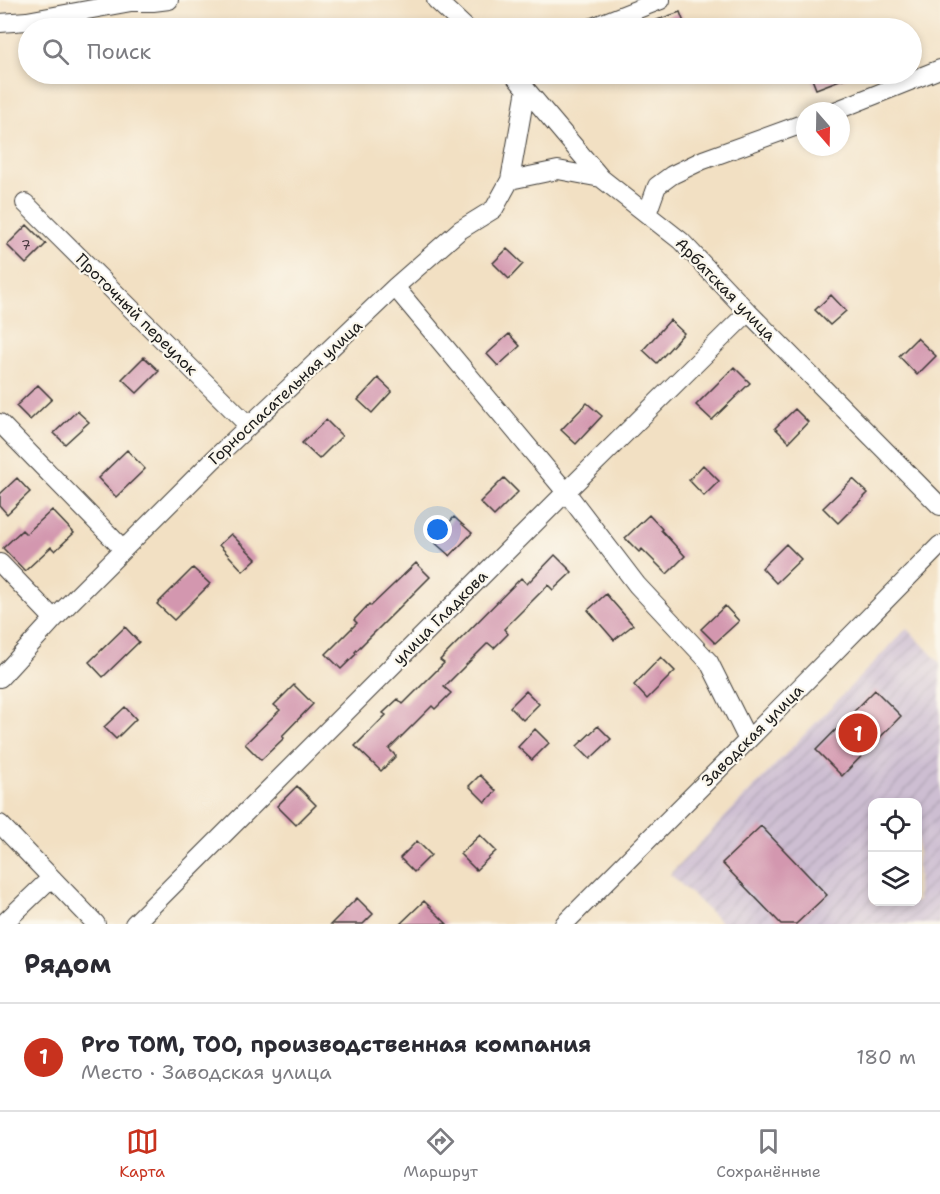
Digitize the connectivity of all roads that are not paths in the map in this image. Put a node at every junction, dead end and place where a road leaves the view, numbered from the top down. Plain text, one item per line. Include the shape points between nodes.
1 (169, 0) edge
2 (436, 0) edge
3 (661, 0) edge
4 (131, 1) edge
5 (43, 18) edge
6 (455, 18) edge
7 (615, 18) edge
8 (18, 22) edge
9 (0, 23) edge
10 (940, 69) edge
11 (922, 76) edge
12 (522, 84) edge
13 (902, 84) edge
14 (526, 89) junction
15 (850, 105) edge
16 (796, 126) edge
17 (601, 178) junction
18 (510, 180) junction
19 (25, 203) dead end
20 (647, 214) junction
21 (395, 287) junction
22 (748, 312) junction
23 (0, 423) edge
24 (249, 426) junction
25 (566, 492) junction
26 (940, 506) edge
27 (940, 545) edge
28 (123, 549) junction
29 (0, 563) edge
30 (54, 619) junction
31 (0, 678) edge
32 (748, 740) junction
33 (0, 824) edge
34 (51, 878) junction
35 (3, 924) edge
36 (96, 924) edge
37 (134, 924) edge
38 (564, 924) edge

1 - 4 street
2 - 6 street
3 - 7 street
4 - 5 street
8 - 9 street
10 - 11 street
12 - 14 street, Арбатская улица
13 - 15 street
14 - 17 street, Арбатская улица
14 - 18 street, Горноспасательная улица
16 - 20 street via 672,175 657,186
17 - 18 street via 558,170
17 - 20 street, Арбатская улица
18 - 21 street, Горноспасательная улица via 494,209 459,230
19 - 24 street, Проточный переулок
20 - 22 street, Арбатская улица via 681,241
21 - 24 street, Горноспасательная улица
21 - 25 street
22 - 25 street, улица Гладкова
22 - 26 street, Арбатская улица
23 - 28 street
24 - 28 street, Горноспасательная улица
25 - 32 street via 638,585 709,662
25 - 37 street, улица Гладкова
27 - 32 street, Заводская улица
28 - 30 street, Горноспасательная улица
29 - 30 street
30 - 31 street, Горноспасательная улица
32 - 38 street, Заводская улица
33 - 34 street
34 - 35 street
34 - 36 street

